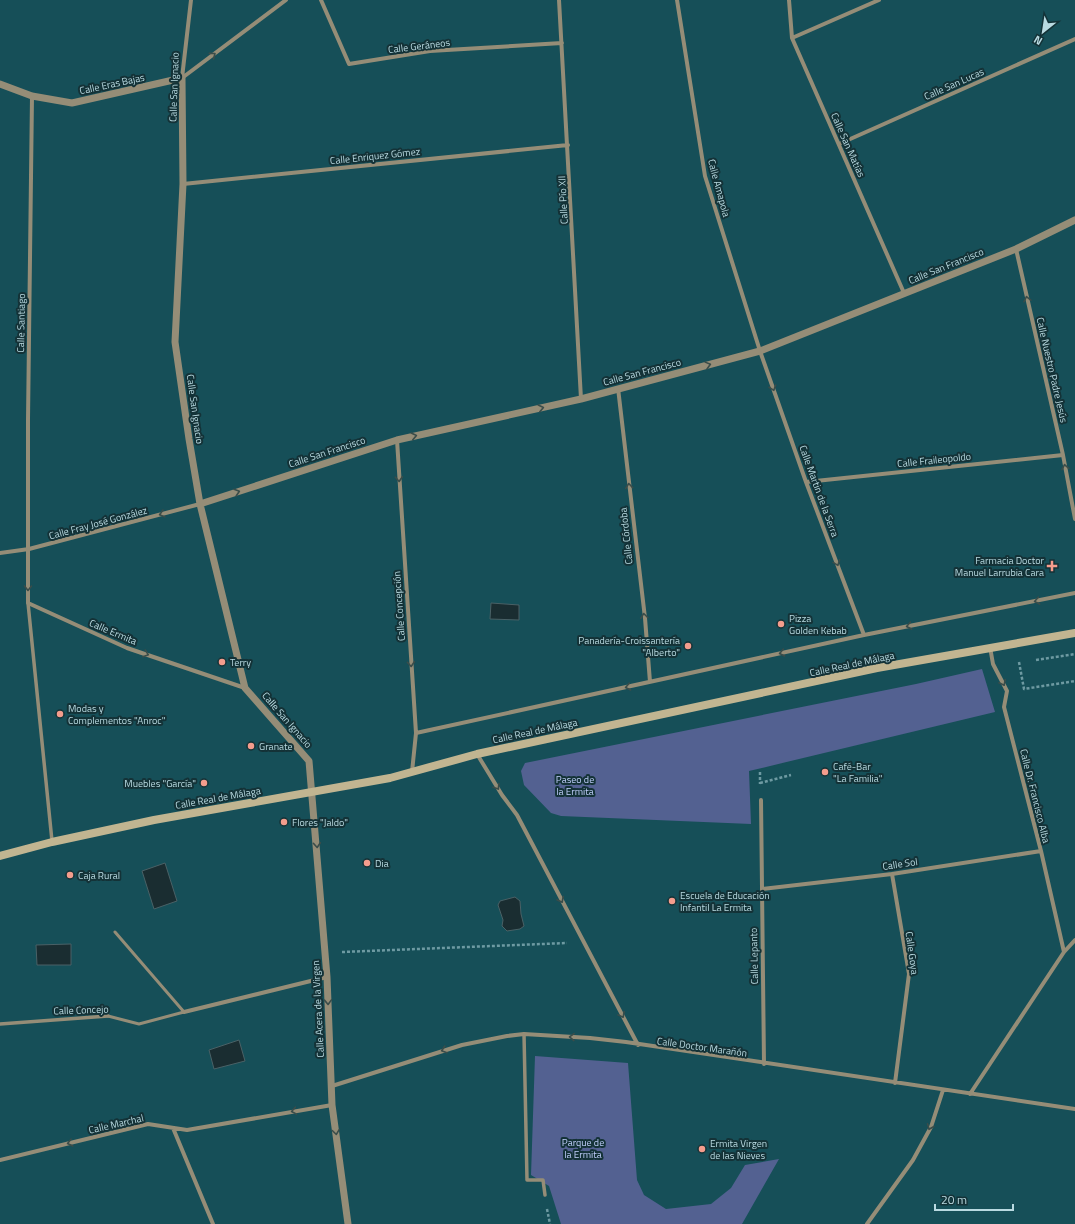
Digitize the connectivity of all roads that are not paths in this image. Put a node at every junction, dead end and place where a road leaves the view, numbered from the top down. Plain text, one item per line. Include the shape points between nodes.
1 (191, 0) edge
2 (286, 0) edge
3 (321, 0) edge
4 (559, 0) edge
5 (677, 0) edge
6 (789, 0) edge
7 (879, 0) edge
8 (792, 38) junction
9 (1075, 39) edge
10 (562, 43) junction
11 (182, 78) junction
12 (0, 84) edge
13 (32, 96) junction
14 (839, 144) junction
15 (568, 145) junction
16 (183, 184) junction
17 (1075, 220) edge
18 (1016, 249) junction
19 (904, 293) junction
20 (760, 351) junction
21 (618, 388) junction
22 (581, 399) junction
23 (397, 440) junction
24 (1063, 454) junction
25 (806, 482) junction
26 (200, 504) junction
27 (1075, 519) edge
28 (29, 549) junction
29 (0, 553) edge
30 (1075, 594) edge
31 (28, 603) junction
32 (1075, 633) edge
33 (864, 635) junction
34 (990, 647) junction
35 (650, 682) junction
36 (245, 688) junction
37 (416, 733) junction
38 (477, 754) junction
39 (412, 772) junction
40 (313, 792) junction
41 (761, 800) dead end
42 (52, 842) junction
43 (1041, 851) junction
44 (0, 856) edge
45 (892, 874) junction
46 (762, 890) junction
47 (115, 932) dead end
48 (1075, 940) edge
49 (1064, 952) junction
50 (327, 977) junction
51 (184, 1012) junction
52 (108, 1016) joint
53 (0, 1024) edge
54 (524, 1034) junction
55 (638, 1045) junction
56 (764, 1064) junction
57 (895, 1083) junction
58 (332, 1086) junction
59 (943, 1090) junction
60 (970, 1094) junction
61 (332, 1105) junction
62 (1075, 1109) edge
63 (174, 1128) junction
64 (0, 1160) edge
65 (545, 1195) dead end
66 (213, 1224) edge
67 (348, 1224) edge
68 (867, 1224) edge

1 - 11 street, Calle San Ignacio
11 -> 2 street
3 - 10 street, Calle Geráneos via 349,64 430,51
4 - 10 street, Calle Pío XII
5 - 20 street, Calle Amapola via 705,176
6 - 8 street, Calle San Matías
7 - 8 street
8 - 14 street, Calle San Matías
9 - 14 street, Calle San Lucas
10 - 15 street, Calle Pío XII
11 - 13 street, Calle Eras Bajas via 72,103
11 - 16 street, Calle San Ignacio
12 - 13 street, Calle Eras Bajas
13 - 28 street, Calle Santiago
14 - 19 street, Calle San Matías
15 - 16 street, Calle Enriquez Gómez
15 - 22 street, Calle Pío XII
16 - 26 street, Calle San Ignacio via 175,342
17 - 18 street, Calle San Francisco
18 - 19 street, Calle San Francisco
24 -> 18 street, Calle Nuestro Padre Jesús
19 - 20 street, Calle San Francisco
21 -> 20 street, Calle San Francisco
20 -> 25 street, Calle Martin de la Serra
21 - 22 street, Calle San Francisco
35 -> 21 street, Calle Córdoba
23 -> 22 street, Calle San Francisco
26 -> 23 street, Calle San Francisco
23 -> 37 street, Calle Concepción
24 - 25 street, Calle Fraileopoldo
27 -> 24 street, Calle Nuestro Padre Jesús
25 -> 33 street, Calle Martin de la Serra
26 -> 28 street, Calle Fray José González
26 - 36 street, Calle San Ignacio
28 - 29 street, Calle Fray José González
28 -> 31 street
30 -> 33 street
31 -> 36 street, Calle Ermita via 128,648
31 - 42 street
32 - 34 main road, Calle Real de Málaga
33 -> 35 street
34 - 38 main road, Calle Real de Málaga
34 -> 43 street, Calle Dr. Francisco Alba via 993,664 1007,691 1004,707
35 -> 37 street
36 - 40 street, Calle San Ignacio via 310,761
37 - 39 street, Calle Concepción
38 - 39 main road, Calle Real de Málaga
38 -> 55 street via 517,815
39 - 40 main road, Calle Real de Málaga
40 - 42 main road, Calle Real de Málaga via 154,820
40 -> 50 street, Calle Acera de la Virgen
41 - 46 street, Calle Lepanto
42 - 44 main road, Calle Real de Málaga
43 - 45 street, Calle Sol
43 - 49 street, Calle Dr. Francisco Alba
45 - 46 street, Calle Sol
45 - 57 street, Calle Goya via 908,974
46 - 56 street, Calle Lepanto
47 - 51 lane
48 - 49 street
49 - 60 street
50 - 51 street, Calle Concejo
50 -> 58 street, Calle Acera de la Virgen
51 - 52 lane, Calle Concejo via 139,1024
52 - 53 street, Calle Concejo
55 -> 54 street, Calle Doctor Marañón via 590,1038
54 -> 58 street, Calle Doctor Marañón via 462,1045
54 - 65 street via 527,1180 543,1180
55 - 56 street, Calle Doctor Marañón
56 - 57 street, Calle Doctor Marañón
57 - 59 street, Calle Doctor Marañón
58 - 61 street, Calle Acera de la Virgen
59 - 60 street, Calle Doctor Marañón
59 -> 68 street via 931,1127 913,1160
60 - 62 street, Calle Doctor Marañón
61 -> 63 street, Calle Marchal via 187,1130
61 -> 67 street, Calle Acera de la Virgen
63 -> 64 street, Calle Marchal via 148,1124
63 - 66 street

